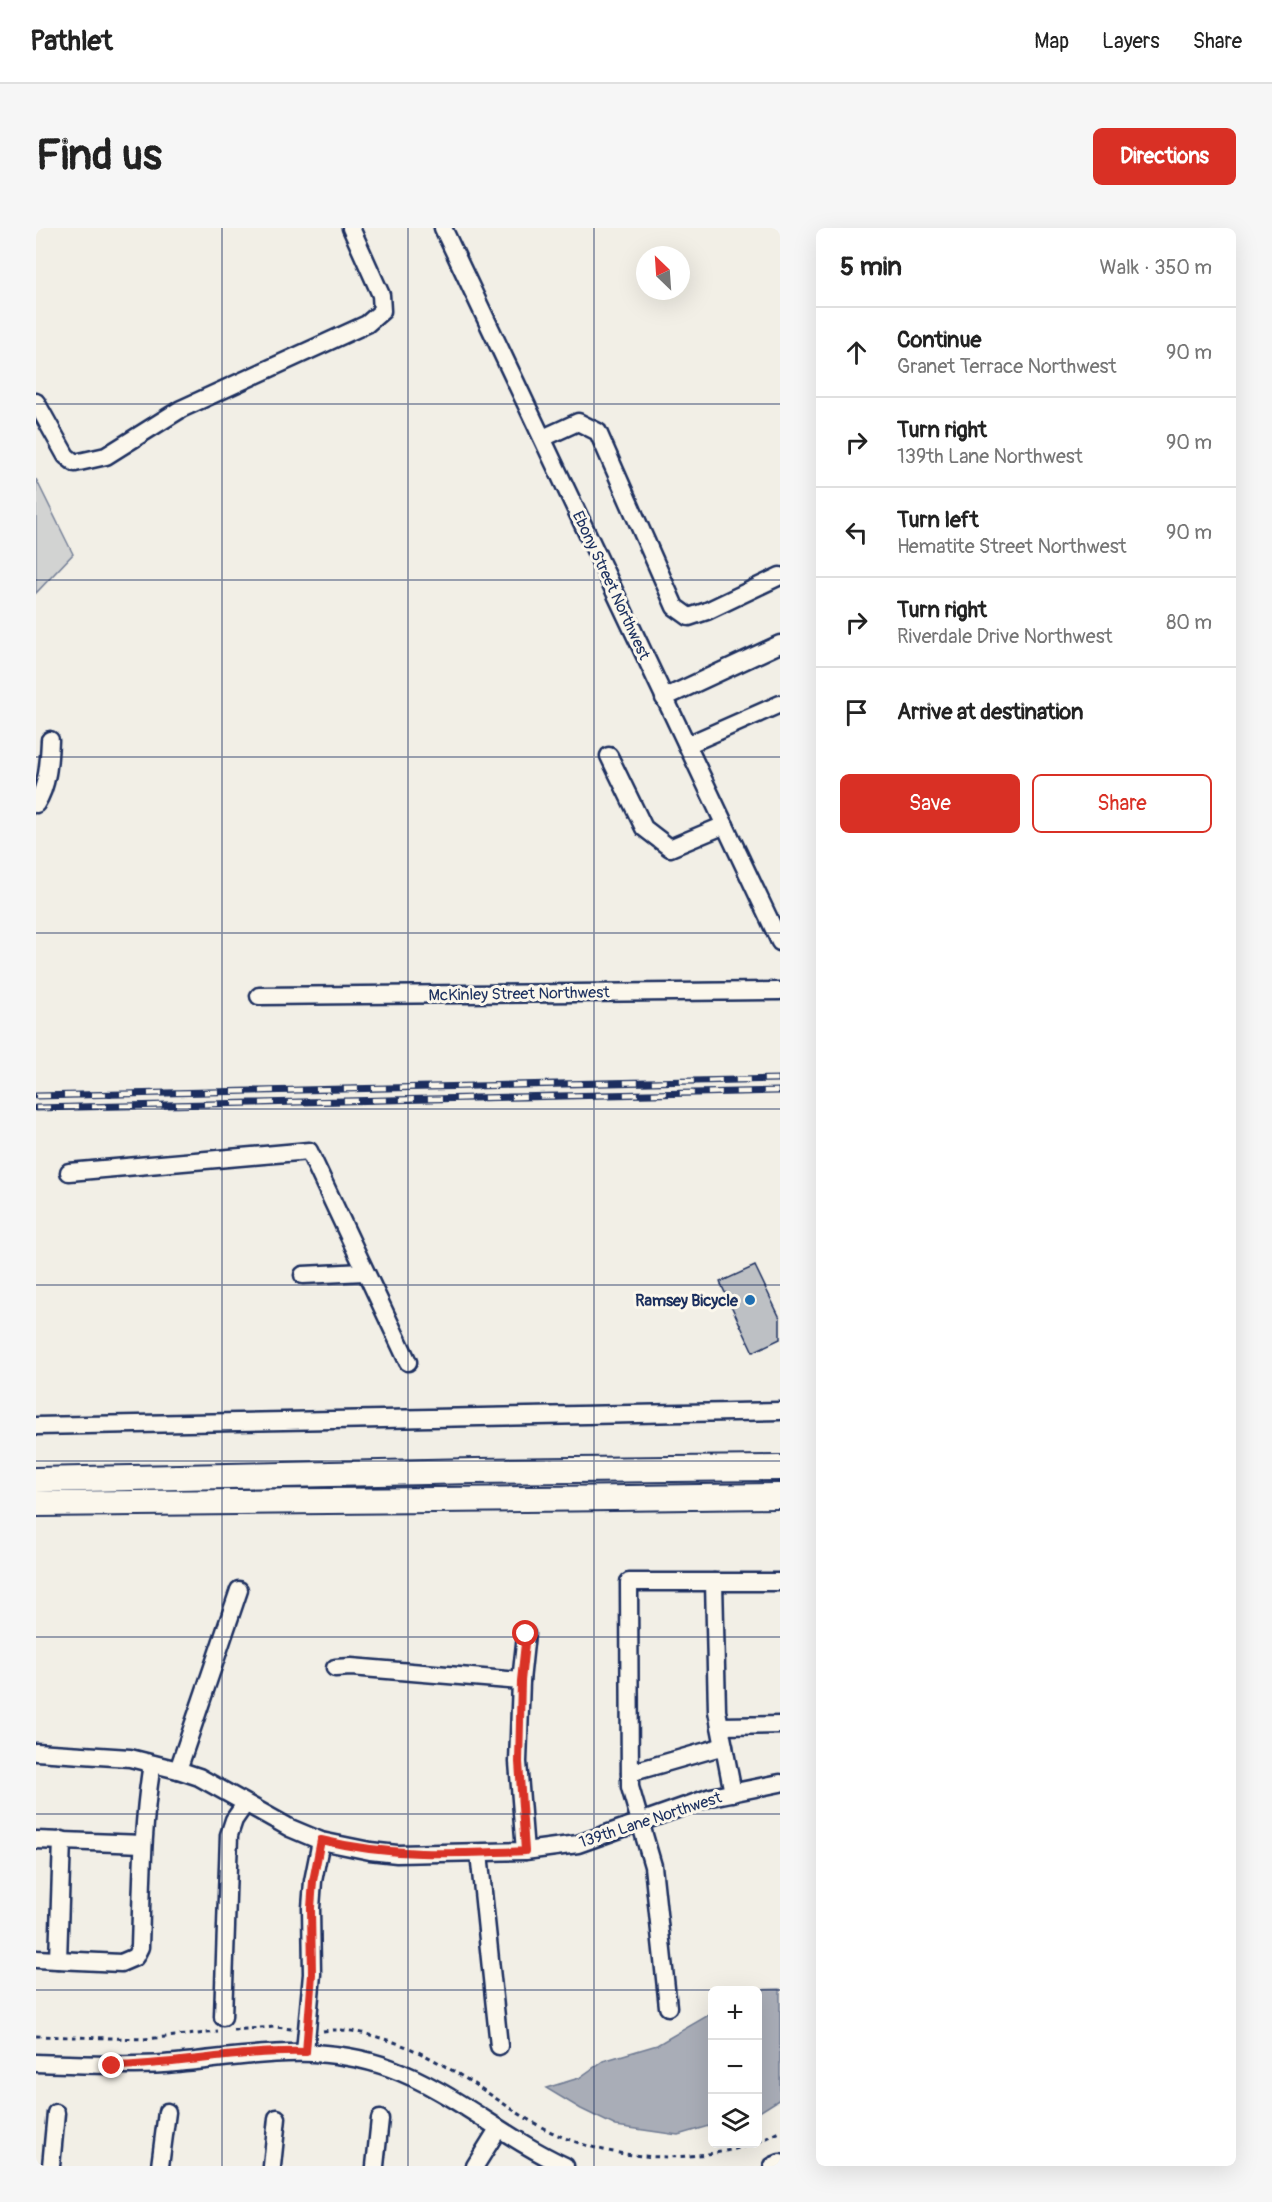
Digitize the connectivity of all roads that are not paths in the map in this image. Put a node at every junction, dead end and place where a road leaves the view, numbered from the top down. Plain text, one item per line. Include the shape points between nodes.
1 (351, 228) edge
2 (442, 228) edge
3 (36, 402) edge
4 (543, 438) junction
5 (780, 576) edge
6 (780, 644) edge
7 (664, 698) junction
8 (777, 710) edge
9 (50, 740) dead end
10 (687, 745) junction
11 (609, 756) dead end
12 (36, 804) edge
13 (725, 825) junction
14 (780, 942) edge
15 (780, 991) edge
16 (258, 996) dead end
17 (69, 1172) dead end
18 (364, 1272) junction
19 (303, 1275) dead end
20 (408, 1362) dead end
21 (780, 1411) edge
22 (36, 1426) edge
23 (780, 1468) edge
24 (36, 1480) edge
25 (780, 1496) edge
26 (36, 1504) edge
27 (714, 1582) junction
28 (780, 1582) edge
29 (239, 1590) dead end
30 (526, 1634) dead end
31 (335, 1668) dead end
32 (521, 1681) junction
33 (780, 1725) edge
34 (720, 1726) junction
35 (724, 1746) junction
36 (36, 1752) edge
37 (152, 1764) junction
38 (178, 1770) junction
39 (630, 1773) junction
40 (780, 1783) edge
41 (733, 1793) junction
42 (245, 1804) junction
43 (641, 1822) junction
44 (36, 1840) edge
45 (62, 1840) junction
46 (321, 1840) junction
47 (143, 1844) junction
48 (525, 1851) junction
49 (479, 1853) junction
50 (36, 1959) edge
51 (58, 1960) junction
52 (668, 2007) dead end
53 (223, 2017) dead end
54 (499, 2046) dead end
55 (306, 2052) junction
56 (36, 2063) edge
57 (167, 2112) dead end
58 (56, 2113) dead end
59 (277, 2118) dead end
60 (380, 2119) dead end
61 (498, 2129) junction
62 (780, 2163) edge
63 (51, 2166) edge
64 (160, 2166) edge
65 (272, 2166) edge
66 (375, 2166) edge
67 (475, 2166) edge
68 (565, 2166) edge
69 (773, 2166) edge

1 - 3 street via 381,295 382,311 367,324 181,409 106,456 75,463 66,456
2 - 4 street, Ebony Street Northwest
4 - 5 street via 578,422 598,432 675,606 689,617
4 - 7 street, Ebony Street Northwest
6 - 7 street
7 - 10 street, Ebony Street Northwest
8 - 10 street
9 - 12 street via 49,766
10 - 13 street, Ebony Street Northwest
11 - 13 street via 644,828 670,848
13 - 14 street, Ebony Street Northwest
15 - 16 street, McKinley Street Northwest
17 - 18 street via 309,1151
18 - 19 street
18 - 20 street
21 - 22 street
23 - 24 highway
25 - 26 highway
27 - 28 street
27 - 34 street
27 - 39 street via 629,1582
29 - 38 street
30 - 32 street
31 - 32 street
32 - 48 street via 519,1762
33 - 34 street
34 - 35 street
35 - 39 street
35 - 41 street
36 - 37 street, 139th Lane Northwest via 129,1758
37 - 38 street, 139th Lane Northwest
37 - 47 street
38 - 42 street, 139th Lane Northwest via 199,1777
39 - 43 street via 630,1787
40 - 41 street, 139th Lane Northwest
41 - 43 street, 139th Lane Northwest
42 - 46 street, 139th Lane Northwest
42 - 53 street via 229,1835
43 - 48 street, 139th Lane Northwest via 578,1844
43 - 52 street via 653,1866
44 - 45 street
45 - 47 street
45 - 51 street
46 - 49 street, 139th Lane Northwest via 397,1854
46 - 55 street via 311,1908 312,1974
47 - 51 street via 140,1947 135,1957 122,1963
48 - 49 street, 139th Lane Northwest
49 - 54 street
50 - 51 street
55 - 56 street via 141,2065
55 - 61 street via 349,2056 407,2075
57 - 64 street
58 - 63 street
59 - 65 street
60 - 66 street
61 - 67 street
61 - 68 street
62 - 69 street

